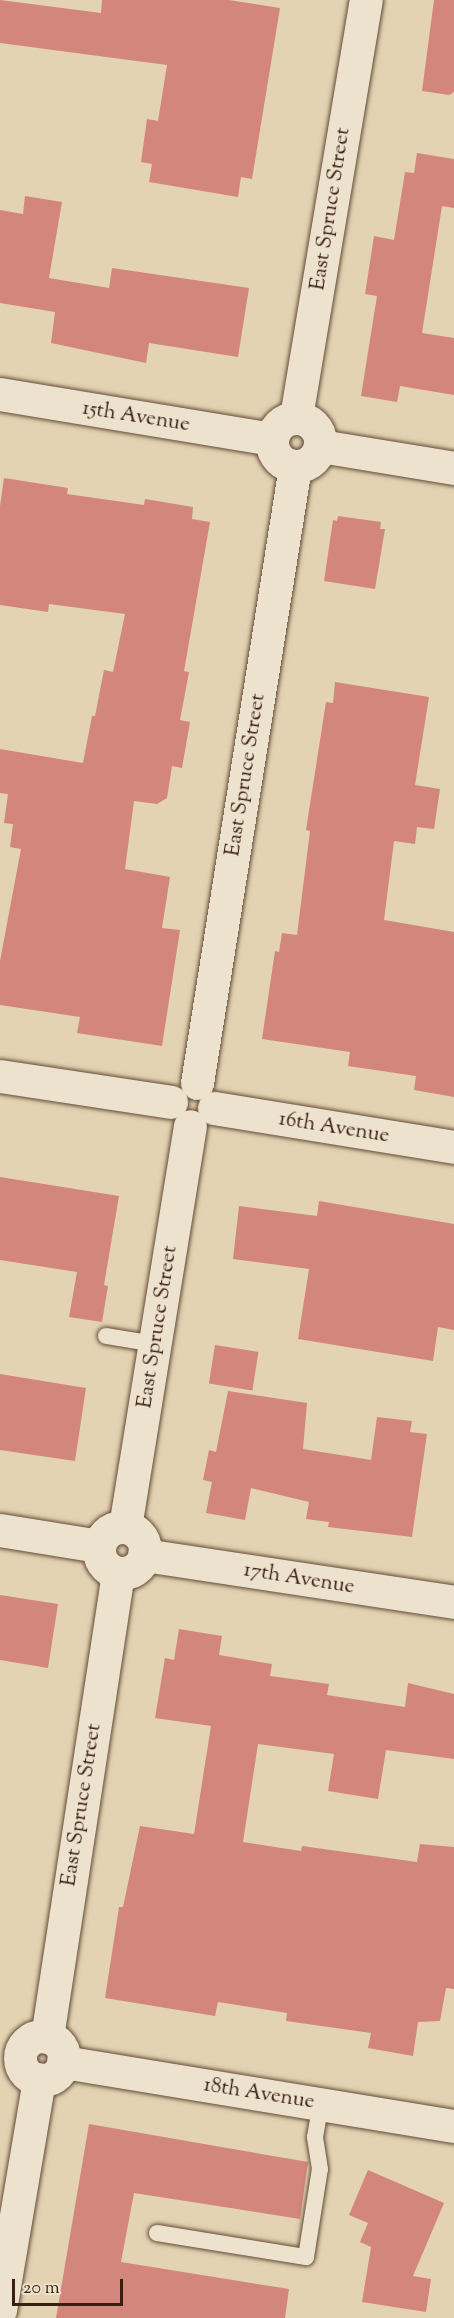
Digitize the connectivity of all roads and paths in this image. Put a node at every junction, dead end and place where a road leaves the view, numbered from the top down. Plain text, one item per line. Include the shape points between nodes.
1 (366, 0) edge
2 (0, 394) edge
3 (296, 417) junction
4 (272, 439) junction
5 (320, 446) junction
6 (295, 466) junction
7 (454, 468) edge
8 (0, 1076) edge
9 (193, 1105) junction
10 (454, 1147) edge
11 (106, 1336) dead end
12 (155, 1344) junction
13 (125, 1527) junction
14 (0, 1530) edge
15 (99, 1546) junction
16 (131, 1564) junction
17 (454, 1602) edge
18 (34, 2056) edge
19 (321, 2104) junction
20 (454, 2126) edge
21 (157, 2234) dead end
22 (0, 2310) edge

1 - 3 street, East Spruce Street
2 - 4 street, 15th Avenue
3 - 4 street via 281,422
3 - 5 street via 316,428
4 - 6 street via 277,458
5 - 6 street via 314,459
5 - 7 street
6 - 9 street, East Spruce Street
8 - 9 street, 16th Avenue
9 - 10 street, 16th Avenue
9 - 12 street, East Spruce Street
11 - 12 lane
12 - 13 street, East Spruce Street
13 - 15 street via 109,1531
13 - 16 street via 141,1537
14 - 15 street
15 - 16 street via 103,1563
16 - 17 street, 17th Avenue
16 - 18 street, East Spruce Street
18 - 19 street, 18th Avenue
18 - 22 street, East Spruce Street
19 - 20 street, 18th Avenue
19 - 21 lane via 315,2137 320,2169 306,2258

